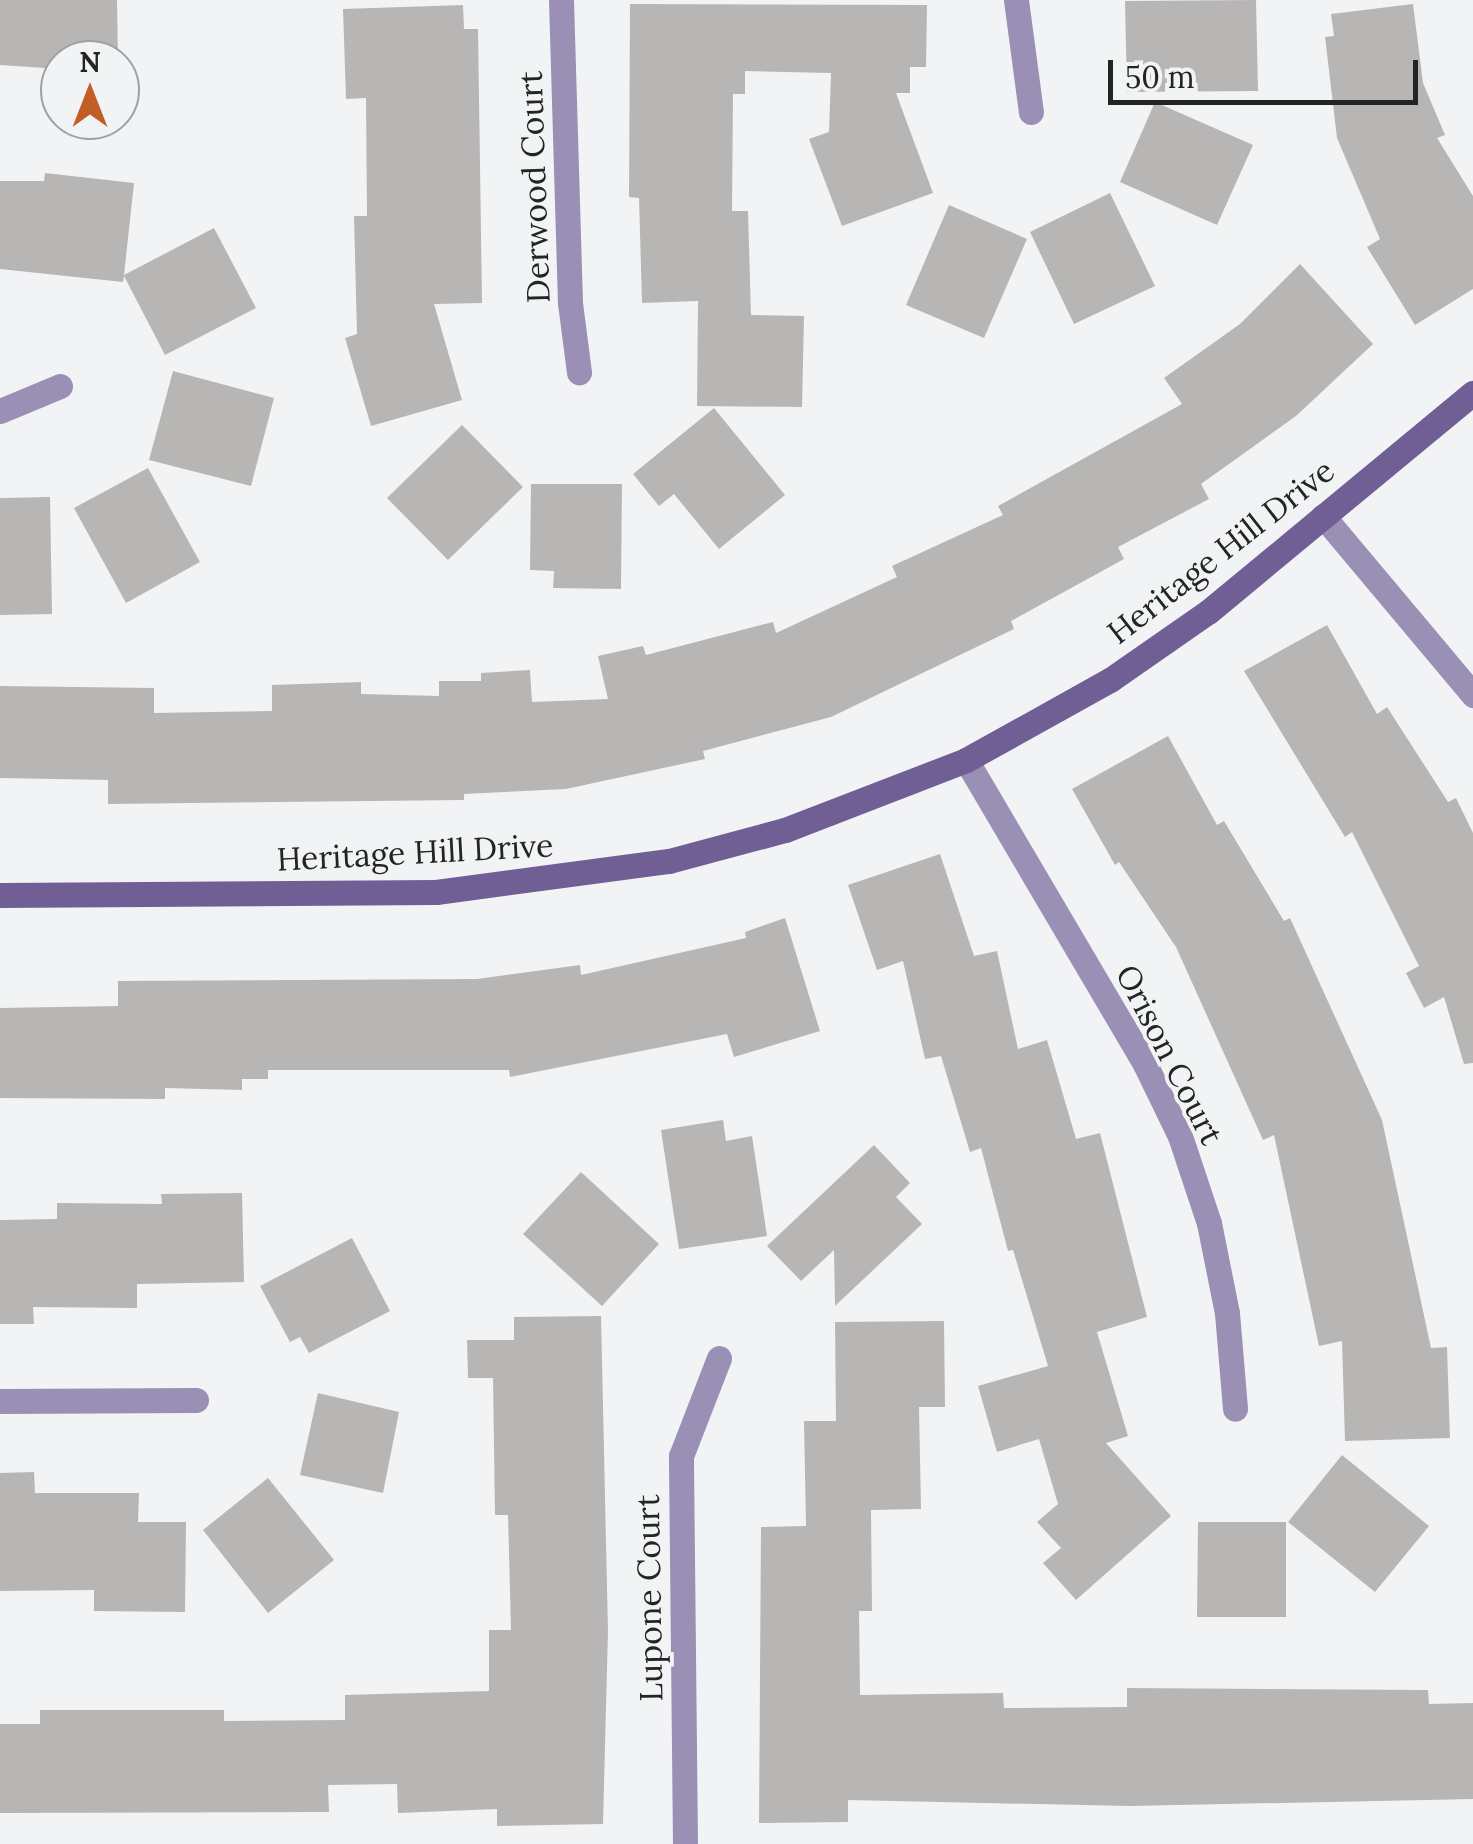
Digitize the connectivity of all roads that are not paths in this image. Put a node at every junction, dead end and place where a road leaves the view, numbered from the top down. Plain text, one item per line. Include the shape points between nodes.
1 (561, 0) edge
2 (1016, 0) edge
3 (1031, 112) dead end
4 (579, 372) dead end
5 (60, 386) dead end
6 (1473, 393) edge
7 (0, 410) edge
8 (1324, 516) junction
9 (1473, 696) edge
10 (966, 760) junction
11 (0, 895) edge
12 (719, 1358) dead end
13 (196, 1400) dead end
14 (0, 1402) edge
15 (1235, 1409) dead end
16 (685, 1844) edge

1 - 4 street, Derwood Court via 570,303
2 - 3 street
5 - 7 street
6 - 8 street, Heritage Hill Drive
8 - 9 street
8 - 10 street, Heritage Hill Drive via 1208,612 1110,680
10 - 11 street, Heritage Hill Drive via 785,830 670,861 552,881 436,892
10 - 15 street, Orison Court via 1145,1064 1180,1136 1216,1259
12 - 16 street, Lupone Court via 681,1456
13 - 14 street

